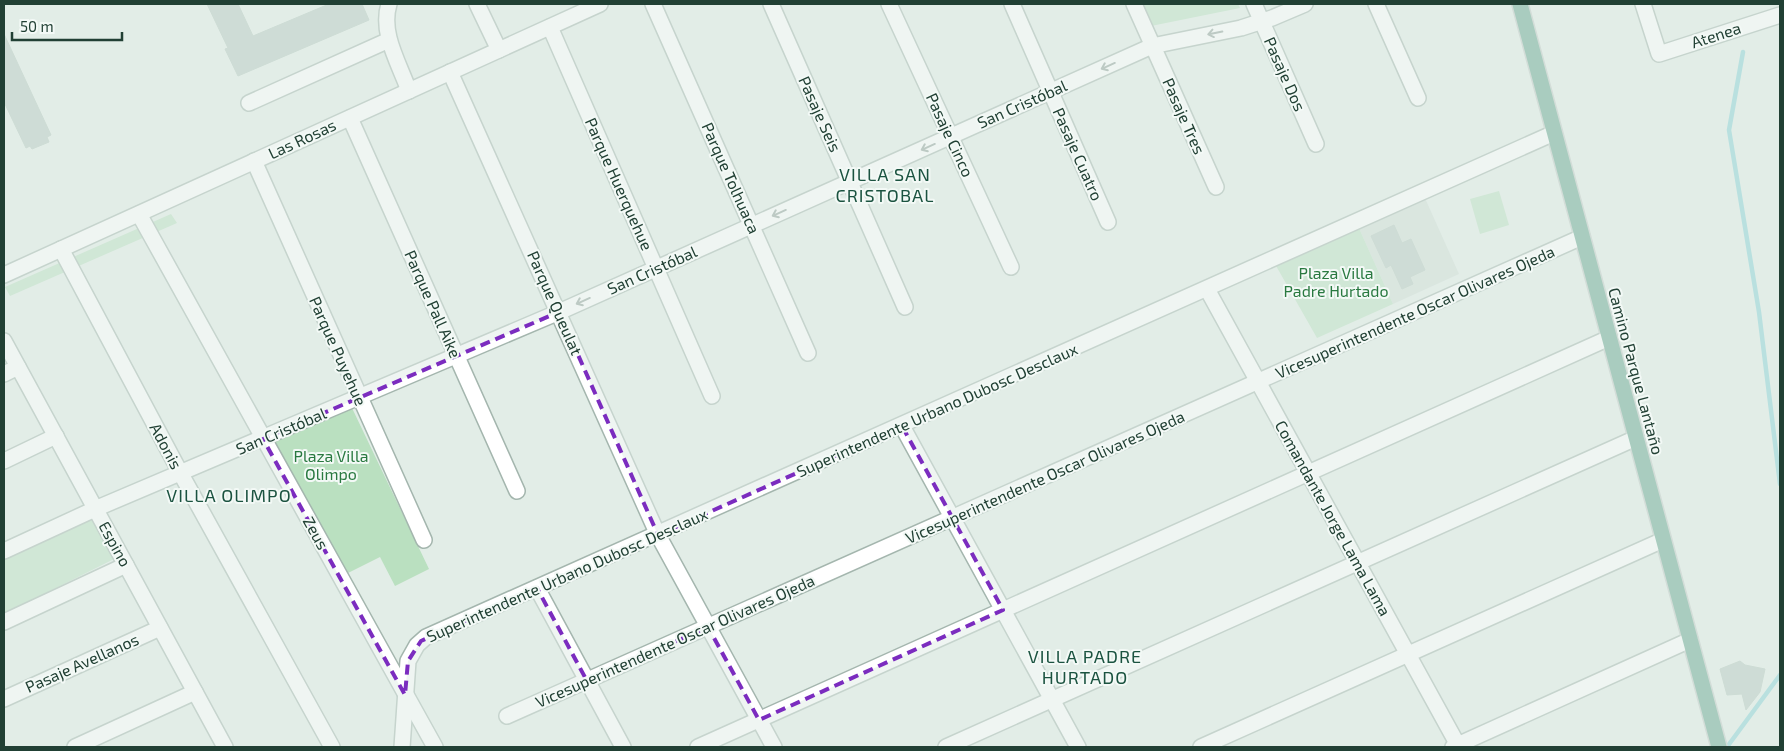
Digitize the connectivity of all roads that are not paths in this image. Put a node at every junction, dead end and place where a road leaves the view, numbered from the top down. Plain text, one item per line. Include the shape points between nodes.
1 (389, 4) edge
2 (477, 4) edge
3 (600, 4) edge
4 (653, 4) edge
5 (771, 4) edge
6 (889, 4) edge
7 (1012, 4) edge
8 (1134, 4) edge
9 (1254, 4) edge
10 (1305, 4) edge
11 (1376, 4) edge
12 (1520, 4) edge
13 (1643, 4) edge
14 (1776, 12) edge
15 (1262, 22) junction
16 (550, 27) junction
17 (390, 40) junction
18 (1152, 46) junction
19 (499, 50) junction
20 (450, 72) junction
21 (409, 90) junction
22 (1050, 92) junction
23 (1418, 98) dead end
24 (249, 103) dead end
25 (350, 118) junction
26 (1554, 133) junction
27 (951, 136) junction
28 (1316, 144) dead end
29 (254, 161) junction
30 (850, 182) junction
31 (1216, 187) dead end
32 (139, 214) junction
33 (1108, 222) dead end
34 (752, 226) junction
35 (1582, 237) junction
36 (61, 249) junction
37 (1011, 267) dead end
38 (656, 268) junction
39 (4, 275) edge
40 (1207, 289) junction
41 (905, 308) dead end
42 (559, 312) junction
43 (1609, 338) junction
44 (4, 341) edge
45 (808, 353) dead end
46 (456, 356) junction
47 (18, 367) junction
48 (4, 374) edge
49 (1258, 382) junction
50 (712, 396) dead end
51 (359, 397) junction
52 (902, 426) junction
53 (56, 436) junction
54 (263, 438) junction
55 (1636, 438) junction
56 (4, 461) edge
57 (1308, 473) junction
58 (180, 474) junction
59 (517, 491) dead end
60 (95, 509) junction
61 (952, 518) junction
62 (658, 535) junction
63 (424, 540) dead end
64 (1663, 540) junction
65 (4, 551) edge
66 (1358, 563) junction
67 (126, 565) junction
68 (537, 588) junction
69 (1003, 610) junction
70 (4, 622) edge
71 (708, 627) junction
72 (160, 628) junction
73 (1690, 640) junction
74 (1408, 655) junction
75 (587, 681) junction
76 (195, 692) junction
77 (406, 694) junction
78 (4, 699) edge
79 (1052, 700) junction
80 (507, 716) dead end
81 (759, 720) junction
82 (75, 747) edge
83 (225, 747) edge
84 (332, 747) edge
85 (402, 747) edge
86 (435, 747) edge
87 (623, 747) edge
88 (698, 747) edge
89 (774, 747) edge
90 (946, 747) edge
91 (1078, 747) edge
92 (1201, 747) edge
93 (1456, 747) edge
94 (1718, 747) edge

1 - 17 street via 387,33
2 - 19 street
3 - 16 street, Las Rosas
4 - 34 street, Parque Tolhuaca
5 - 30 street, Pasaje Seis
6 - 27 street, Pasaje Cinco
7 - 22 street, Pasaje Cuatro
8 - 18 street, Pasaje Tres
9 - 15 street, Pasaje Dos
10 - 15 street, San Cristóbal
11 - 23 street
12 - 26 main road, Camino Parque Lantaño
13 - 14 street, Atenea via 1659,54
15 -> 18 street, San Cristóbal
15 - 28 street, Pasaje Dos
16 - 19 street, Las Rosas
16 - 38 street, Parque Huerquehue
17 - 21 street
17 - 24 street
18 -> 22 street, San Cristóbal
18 - 31 street, Pasaje Tres
19 - 20 street, Las Rosas
20 - 21 street, Las Rosas
20 - 42 street, Parque Queulat
21 - 25 street, Las Rosas
22 - 27 street, San Cristóbal
22 - 33 street, Pasaje Cuatro
25 - 29 street, Las Rosas
25 - 46 street, Parque Pall Aike
26 - 35 main road, Camino Parque Lantaño
26 - 40 street, Superintendente Urbano Dubosc Desclaux
27 -> 30 street, San Cristóbal
27 - 37 street, Pasaje Cinco
29 - 32 street, Las Rosas
29 - 51 street, Parque Puyehue
30 -> 34 street, San Cristóbal
30 - 41 street, Pasaje Seis
32 - 36 street, Las Rosas
32 - 54 street, Zeus
34 - 38 street, San Cristóbal
34 - 45 street, Parque Tolhuaca
35 - 43 main road, Camino Parque Lantaño
35 - 49 street, Vicesuperintendente Oscar Olivares Ojeda
36 - 39 street, Las Rosas
36 - 58 street, Adonis
38 -> 42 street, San Cristóbal
38 - 50 street, Parque Huerquehue
40 - 49 street, Comandante Jorge Lama Lama
40 - 52 street, Superintendente Urbano Dubosc Desclaux
42 - 46 street, San Cristóbal
42 - 62 street, Parque Queulat
43 - 55 main road, Camino Parque Lantaño
43 - 57 street
44 - 47 street, Espino
46 - 51 street, San Cristóbal
46 - 59 street, Parque Pall Aike
47 - 48 street
47 - 53 street, Espino
49 - 57 street, Comandante Jorge Lama Lama
49 - 61 street, Vicesuperintendente Oscar Olivares Ojeda
51 - 54 street, San Cristóbal
51 - 63 street, Parque Puyehue
52 - 61 street
52 - 62 street, Superintendente Urbano Dubosc Desclaux
53 - 56 street
53 - 60 street, Espino
54 - 58 street, San Cristóbal
54 - 77 street, Zeus
55 - 64 main road, Camino Parque Lantaño
55 - 66 street
57 - 66 street, Comandante Jorge Lama Lama
57 - 69 street
58 - 60 street, San Cristóbal
58 - 84 street, Adonis
60 - 65 street, San Cristóbal
60 - 67 street, Espino
61 - 69 street
61 - 71 street, Vicesuperintendente Oscar Olivares Ojeda
62 - 68 street, Superintendente Urbano Dubosc Desclaux
62 - 71 street, Parque Queulat
64 - 73 main road, Camino Parque Lantaño
64 - 74 street
66 - 74 street, Comandante Jorge Lama Lama
66 - 79 street
67 - 70 street
67 - 72 street, Espino
68 - 75 street
68 - 77 street, Superintendente Urbano Dubosc Desclaux via 421,641 408,661
69 - 79 street
69 - 81 street
71 - 75 street, Vicesuperintendente Oscar Olivares Ojeda
71 - 81 street, Parque Queulat
72 - 76 street, Espino
72 - 78 street, Pasaje Avellanos
73 - 93 street
73 - 94 main road, Camino Parque Lantaño
74 - 92 street
74 - 93 street, Comandante Jorge Lama Lama
75 - 80 street, Vicesuperintendente Oscar Olivares Ojeda
75 - 87 street
76 - 82 street
76 - 83 street, Espino
77 - 85 street, Superintendente Urbano Dubosc Desclaux
77 - 86 street, Zeus
79 - 90 street
79 - 91 street
81 - 88 street
81 - 89 street, Parque Queulat

